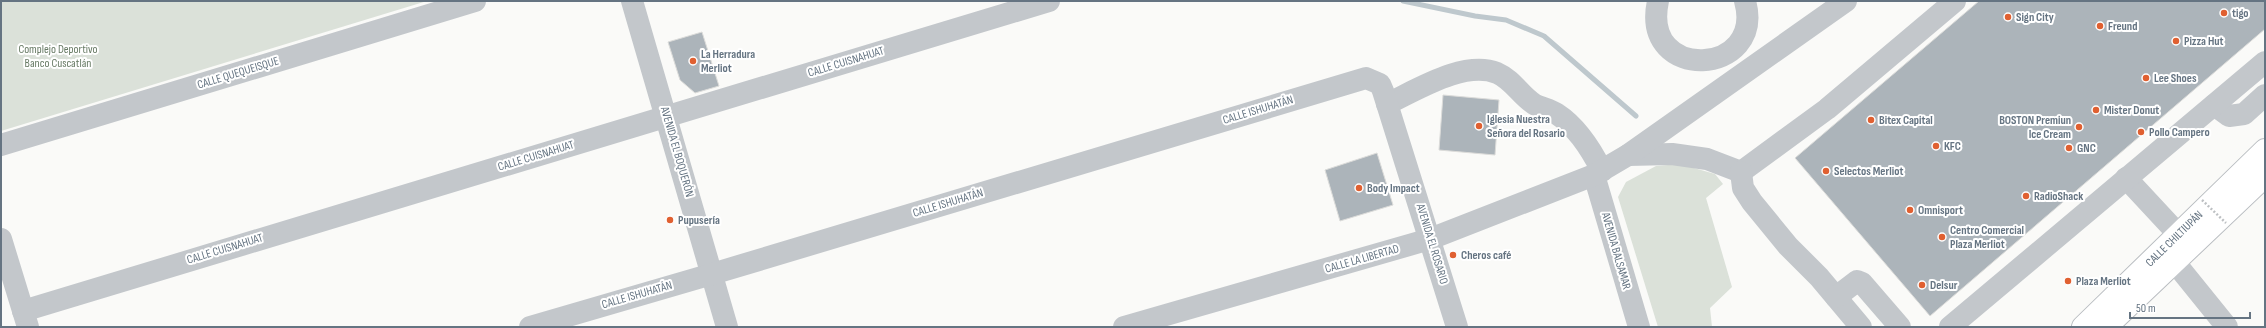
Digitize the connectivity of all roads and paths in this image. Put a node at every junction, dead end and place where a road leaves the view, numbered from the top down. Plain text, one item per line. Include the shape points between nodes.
1 (475, 1) edge
2 (632, 1) edge
3 (1049, 1) edge
4 (1658, 1) edge
5 (1745, 1) edge
6 (1846, 1) edge
7 (1956, 1) edge
8 (1733, 49) junction
9 (2265, 62) edge
10 (1748, 69) junction
11 (1366, 78) joint
12 (2265, 95) edge
13 (1387, 104) junction
14 (2214, 105) junction
15 (667, 116) junction
16 (1, 145) edge
17 (2265, 150) edge
18 (1628, 155) junction
19 (1741, 172) junction
20 (1598, 173) junction
21 (2265, 176) edge
22 (2126, 178) junction
23 (2202, 200) dead end
24 (2226, 223) dead end
25 (1, 239) edge
26 (1430, 239) junction
27 (2173, 248) junction
28 (712, 274) junction
29 (7, 277) edge
30 (1836, 297) junction
31 (25, 319) edge
32 (530, 327) edge
33 (727, 327) edge
34 (1124, 327) edge
35 (1457, 327) edge
36 (1639, 327) edge
37 (1861, 327) edge
38 (1900, 327) edge
39 (1950, 327) edge
40 (2083, 327) edge
41 (2106, 327) edge
42 (2227, 327) edge

1 - 16 street, CALLE QUEQUEISQUE
2 - 15 street, AVENIDA EL BOQUERÓN
3 - 15 street, CALLE CUISNAHUAT
4 - 8 street via 1655,14 1657,28 1664,42 1674,53 1687,60 1702,62 1717,59
5 - 8 street via 1748,10 1747,26 1741,40
6 - 10 street, CALLE LA LIBERTAD
7 - 19 street via 1827,110
8 - 10 street
9 - 14 street
10 - 18 street, CALLE LA LIBERTAD
11 - 13 street, AVENIDA EL ROSARIO via 1380,84
11 - 28 street, CALLE ISHUHATÁN
12 - 14 street via 2244,114 2229,116
13 - 20 street, AVENIDA BALSAMAR via 1443,77 1475,70 1496,73 1514,83 1525,98 1556,113 1572,127 1593,152
13 - 26 street, AVENIDA EL ROSARIO
14 - 22 street
15 - 28 street, AVENIDA EL BOQUERÓN
15 - 31 street, CALLE CUISNAHUAT
17 - 27 main road, CALLE CHILTIUPÁN
18 - 19 street via 1672,154 1707,159
18 - 20 street, CALLE LA LIBERTAD
19 - 30 street via 1742,188 1752,202 1788,246
20 - 26 street, CALLE LA LIBERTAD
20 - 36 street, AVENIDA BALSAMAR
21 - 27 main road, CALLE CHILTIUPÁN
22 - 27 street
22 - 39 street
23 - 24 path, bridge
25 - 29 street
26 - 34 street, CALLE LA LIBERTAD
26 - 35 street, AVENIDA EL ROSARIO
27 - 40 main road, CALLE CHILTIUPÁN
27 - 41 main road, CALLE CHILTIUPÁN
27 - 42 street
28 - 32 street, CALLE ISHUHATÁN
28 - 33 street, AVENIDA EL BOQUERÓN
29 - 31 street
30 - 37 street
30 - 38 street via 1852,283 1862,283

